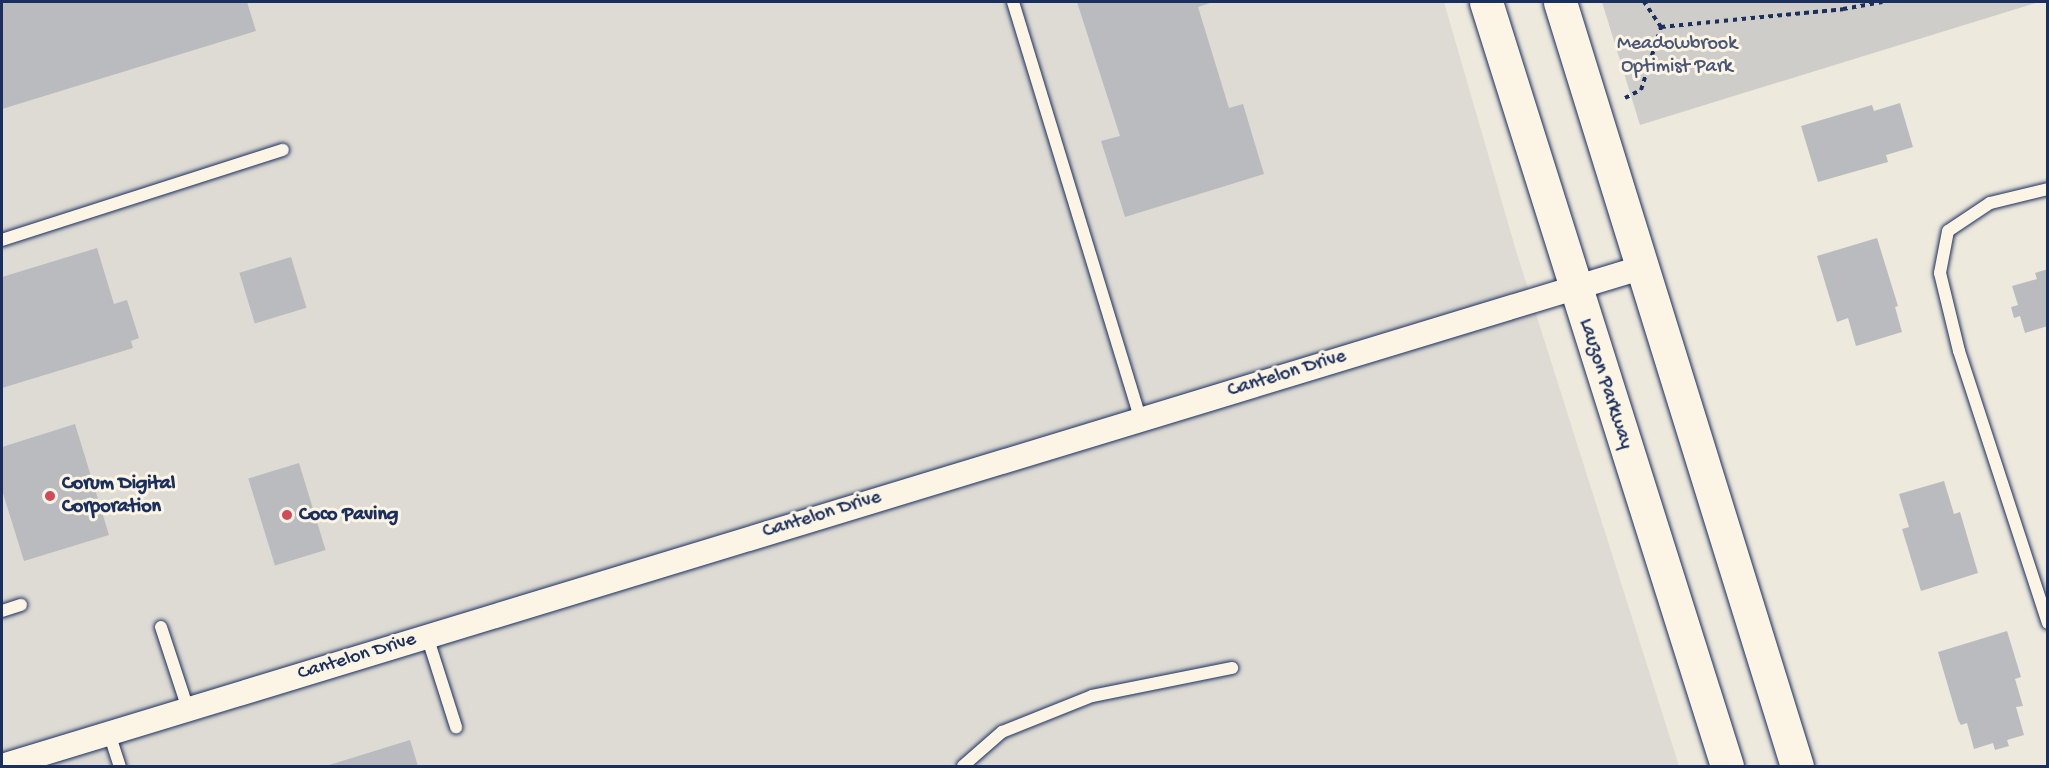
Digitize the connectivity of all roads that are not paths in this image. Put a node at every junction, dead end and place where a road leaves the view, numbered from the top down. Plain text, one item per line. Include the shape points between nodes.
1 (1013, 2) edge
2 (1486, 2) edge
3 (1560, 2) edge
4 (284, 150) dead end
5 (2048, 189) edge
6 (2, 240) edge
7 (1642, 267) junction
8 (1574, 286) junction
9 (1140, 418) junction
10 (21, 605) dead end
11 (2, 611) edge
12 (2048, 623) edge
13 (161, 627) dead end
14 (427, 636) junction
15 (1232, 668) dead end
16 (188, 709) junction
17 (456, 727) dead end
18 (109, 733) junction
19 (2, 766) edge
20 (120, 766) edge
21 (963, 766) edge
22 (1727, 766) edge
23 (1797, 766) edge

1 - 9 lane
2 - 8 main road, Lauzon Parkway
3 - 7 main road
4 - 6 lane
5 - 12 lane via 1990,203 1948,231 1940,273 1959,351
7 - 8 street, Cantelon Drive
7 - 23 main road
8 - 9 street, Cantelon Drive
8 - 22 main road, Lauzon Parkway
9 - 14 street, Cantelon Drive
10 - 11 lane
13 - 16 lane
14 - 16 street, Cantelon Drive
14 - 17 lane
15 - 21 lane via 1092,696 1002,732
16 - 18 street, Cantelon Drive
18 - 19 street, Cantelon Drive
18 - 20 lane

